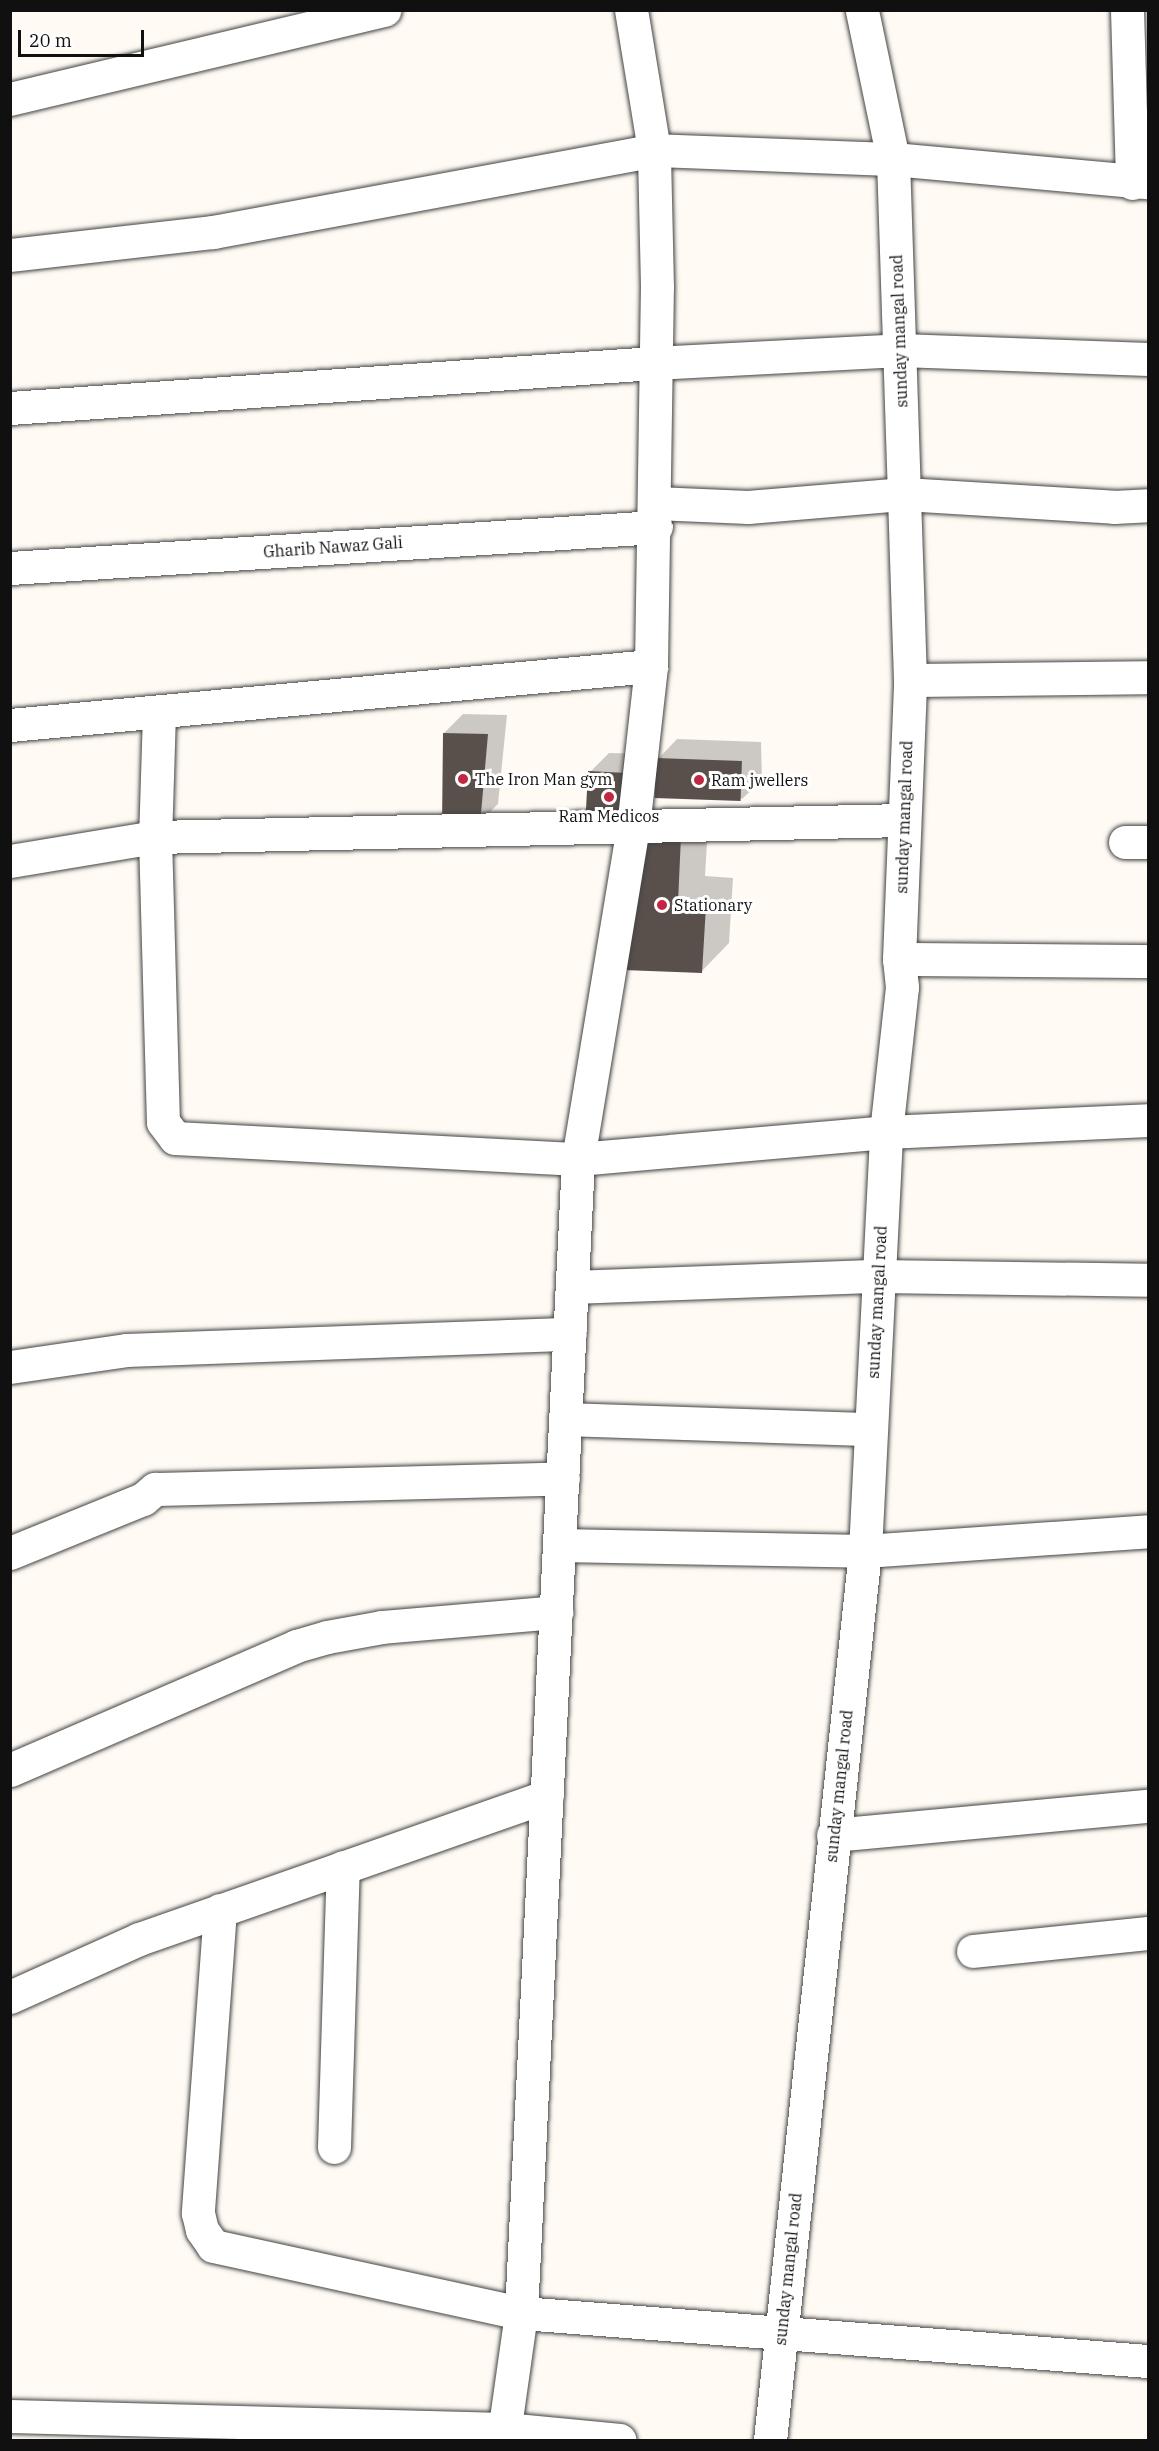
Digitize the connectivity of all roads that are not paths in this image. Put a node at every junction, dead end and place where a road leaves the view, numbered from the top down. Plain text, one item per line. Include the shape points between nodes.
1 (385, 10) edge
2 (631, 10) edge
3 (862, 10) edge
4 (1127, 10) edge
5 (10, 99) edge
6 (654, 150) junction
7 (893, 159) junction
8 (1140, 183) edge
9 (10, 255) edge
10 (900, 350) junction
11 (1149, 359) edge
12 (654, 363) junction
13 (10, 408) edge
14 (904, 494) junction
15 (1149, 505) edge
16 (655, 515) junction
17 (10, 568) edge
18 (651, 666) junction
19 (1149, 677) edge
20 (909, 680) junction
21 (159, 713) junction
22 (10, 725) edge
23 (903, 820) junction
24 (633, 827) junction
25 (154, 837) junction
26 (10, 861) edge
27 (899, 959) junction
28 (1149, 961) edge
29 (1149, 1120) edge
30 (886, 1132) junction
31 (578, 1159) junction
32 (878, 1276) junction
33 (1149, 1280) edge
34 (572, 1287) junction
35 (570, 1334) junction
36 (10, 1367) edge
37 (566, 1419) junction
38 (871, 1429) junction
39 (562, 1478) junction
40 (1149, 1531) edge
41 (559, 1545) junction
42 (865, 1551) junction
43 (10, 1553) edge
44 (556, 1612) junction
45 (10, 1770) edge
46 (547, 1796) junction
47 (1149, 1806) edge
48 (833, 1835) junction
49 (343, 1867) junction
50 (220, 1910) junction
51 (1149, 1932) edge
52 (973, 1951) dead end
53 (10, 1997) edge
54 (334, 2147) dead end
55 (521, 2313) junction
56 (781, 2333) junction
57 (1149, 2361) edge
58 (10, 2416) edge
59 (504, 2435) edge
60 (619, 2440) edge
61 (770, 2440) edge

1 - 5 street
2 - 6 street
3 - 7 street, sunday mangal road
4 - 8 street
6 - 7 street
6 - 9 street via 213,232
6 - 12 street
7 - 8 street
7 - 10 street, sunday mangal road
10 - 11 street
10 - 12 street
10 - 14 street, sunday mangal road
12 - 13 street
12 - 16 street
14 - 15 street, Gharib Nawaz Gali via 1114,507
14 - 16 street, Gharib Nawaz Gali
14 - 20 street, sunday mangal road
16 - 17 street, Gharib Nawaz Gali
16 - 18 street
18 - 21 street
18 - 24 street
19 - 20 street
20 - 23 street, sunday mangal road
21 - 22 street
21 - 25 street
23 - 24 street
23 - 27 street, sunday mangal road
24 - 25 street
24 - 31 street
25 - 26 street
25 - 31 street via 163,1122 171,1135
27 - 28 street
27 - 30 street, sunday mangal road via 902,987
29 - 30 street
30 - 31 street
30 - 32 street, sunday mangal road
31 - 34 street
32 - 33 street
32 - 34 street
32 - 38 street, sunday mangal road
34 - 35 street
35 - 36 street via 126,1350
35 - 37 street
37 - 38 street
37 - 39 street
38 - 42 street, sunday mangal road
39 - 41 street
39 - 43 street via 155,1489 143,1499
40 - 42 street
41 - 42 street
41 - 44 street
42 - 48 street, sunday mangal road
44 - 45 street via 373,1628 327,1636
44 - 46 street
46 - 49 street
46 - 55 street
47 - 48 street
48 - 56 street, sunday mangal road
49 - 50 street
49 - 54 street
50 - 53 street via 139,1939
50 - 55 street via 198,2214 208,2242
51 - 52 street
55 - 56 street
55 - 59 street
56 - 57 street
56 - 61 street, sunday mangal road
58 - 59 street
59 - 60 street

